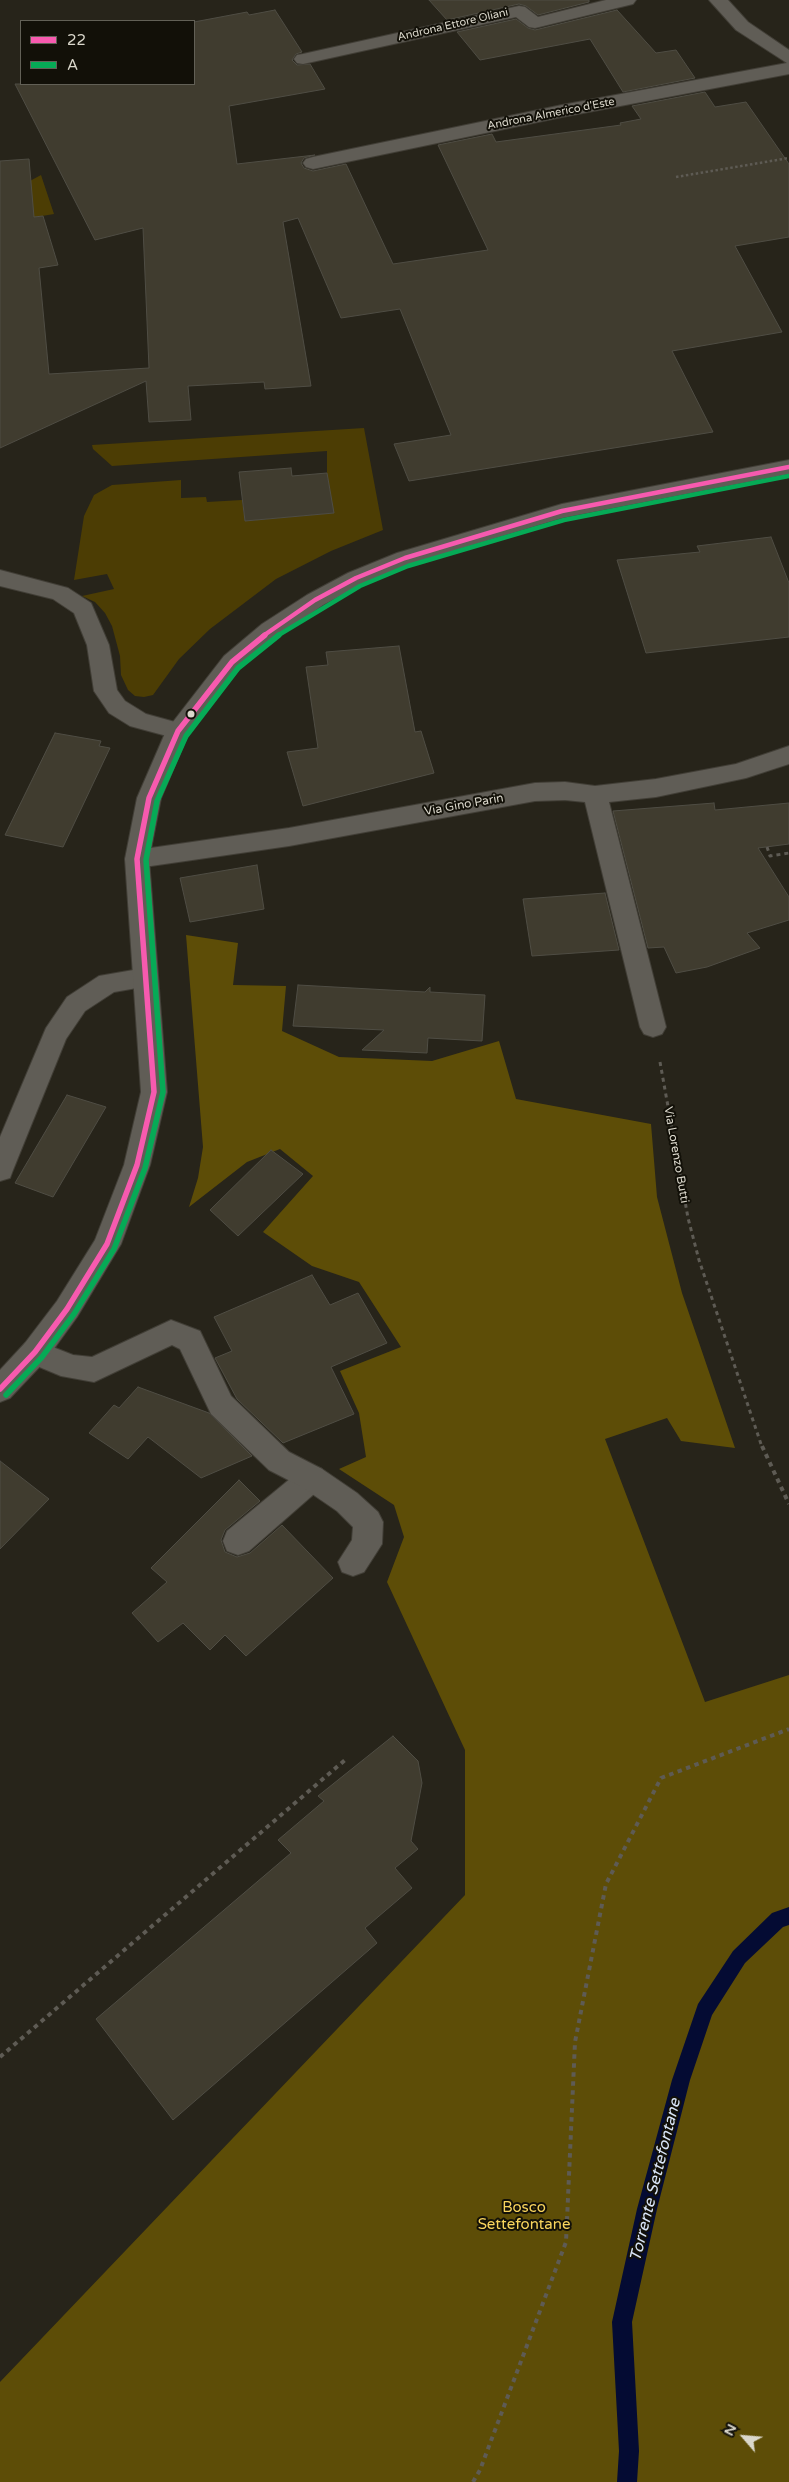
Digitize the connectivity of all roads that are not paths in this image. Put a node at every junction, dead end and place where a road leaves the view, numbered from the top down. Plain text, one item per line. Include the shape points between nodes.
1 (627, 0) edge
2 (718, 0) edge
3 (789, 58) edge
4 (303, 59) dead end
5 (789, 68) edge
6 (313, 163) dead end
7 (789, 467) edge
8 (0, 578) edge
9 (178, 732) junction
10 (789, 755) edge
11 (595, 795) junction
12 (137, 859) junction
13 (145, 978) junction
14 (653, 1027) road end
15 (0, 1170) edge
16 (35, 1352) junction
17 (0, 1388) edge
18 (312, 1478) junction
19 (238, 1541) dead end
20 (353, 1562) dead end

1 - 4 street, Androna Ettore Oliani via 534,23 519,11
2 - 3 street via 742,26
5 - 6 street, Androna Almerico d'Este
7 - 9 street via 562,512 413,555 356,578 270,630 232,662
8 - 9 street via 60,593 83,608 98,645 106,690 117,707 138,720
9 - 12 street via 149,798
10 - 11 street, Via Gino Parin via 738,772 656,788
11 - 12 street, Via Gino Parin via 535,792 289,837
11 - 14 street
12 - 13 street
13 - 15 street via 108,983 76,1004 55,1034
13 - 16 street via 154,1092 137,1165 107,1244 67,1309
16 - 17 street
16 - 18 street via 71,1367 94,1370 171,1332 190,1340 221,1405 279,1461
18 - 19 street
18 - 20 street via 347,1502 368,1522 367,1544

